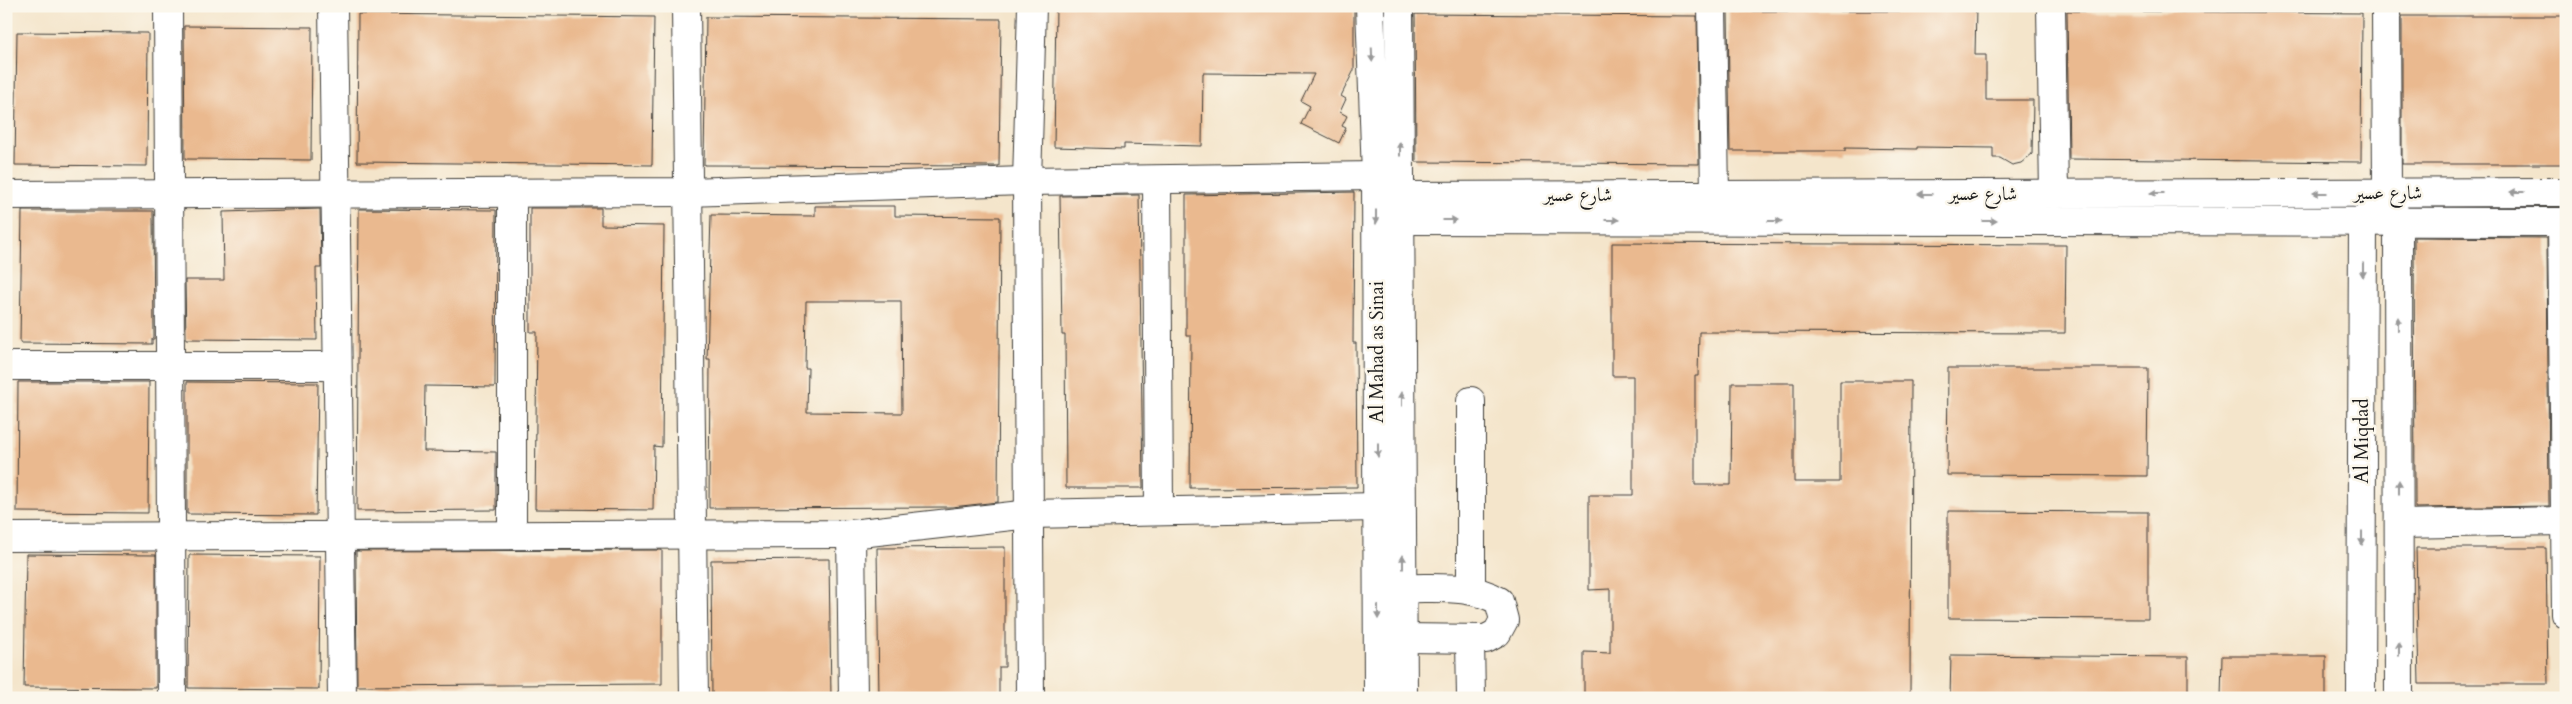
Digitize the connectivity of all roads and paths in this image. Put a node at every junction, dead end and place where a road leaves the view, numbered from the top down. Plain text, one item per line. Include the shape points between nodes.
1 (168, 6) edge
2 (333, 6) edge
3 (686, 6) edge
4 (1032, 6) edge
5 (1370, 6) edge
6 (1399, 6) edge
7 (1712, 6) edge
8 (2051, 6) edge
9 (2386, 6) edge
10 (1376, 176) junction
11 (1158, 180) junction
12 (1027, 181) junction
13 (688, 192) junction
14 (2566, 192) edge
15 (512, 193) junction
16 (2387, 193) junction
17 (169, 194) junction
18 (335, 194) junction
19 (2054, 194) junction
20 (6, 195) edge
21 (1715, 195) junction
22 (1401, 208) junction
23 (2363, 222) junction
24 (2398, 222) junction
25 (2564, 222) edge
26 (6, 366) edge
27 (170, 366) junction
28 (337, 366) junction
29 (2565, 388) edge
30 (1471, 401) dead end
31 (1378, 507) junction
32 (1159, 510) junction
33 (1029, 514) junction
34 (2565, 521) edge
35 (2399, 524) junction
36 (851, 534) junction
37 (692, 535) junction
38 (340, 536) junction
39 (512, 536) junction
40 (6, 537) edge
41 (171, 537) junction
42 (1403, 588) junction
43 (1471, 589) junction
44 (2566, 614) edge
45 (1403, 638) junction
46 (1470, 640) junction
47 (172, 698) edge
48 (342, 698) edge
49 (694, 698) edge
50 (853, 698) edge
51 (1030, 698) edge
52 (1378, 698) edge
53 (1403, 698) edge
54 (1471, 698) edge
55 (2361, 698) edge
56 (2400, 698) edge

1 - 17 street
2 - 18 street
3 - 13 street
4 - 12 street
5 -> 10 street, Al Mahad as Sinai
22 -> 6 street, Al Mahad as Sinai
7 - 21 street
8 - 19 street
9 - 16 street, Al Miqdad
10 - 11 street
10 -> 31 street, Al Mahad as Sinai
11 - 12 street
11 - 32 street
12 - 13 street
12 - 33 street
13 - 15 street
13 - 37 street
14 -> 16 street, شارع عسير
15 - 18 street
15 - 39 street
16 -> 19 street, شارع عسير
16 - 23 street
16 - 24 street, Al Miqdad
17 - 18 street
17 - 20 street
17 - 27 street
18 - 28 street
19 -> 21 street, شارع عسير
21 - 22 street, شارع عسير
22 -> 23 street, شارع عسير
42 -> 22 street, Al Mahad as Sinai
23 - 24 street, شارع عسير
23 -> 55 street, Al Miqdad
24 - 25 street, شارع عسير
35 -> 24 street, Al Miqdad
25 - 29 street
26 - 27 street
27 - 28 street
27 - 41 street
28 - 38 street
29 - 34 street
30 - 43 street
31 - 32 street
31 -> 52 street, Al Mahad as Sinai
32 - 33 street
33 - 36 street
33 - 51 street
34 - 35 street
34 - 44 street
56 -> 35 street, Al Miqdad
36 - 37 street
36 - 50 street
37 - 39 street
37 - 49 street
38 - 39 street
38 - 41 street
38 - 48 street
40 - 41 street
41 - 47 street
42 - 43 street
42 - 45 street, Al Mahad as Sinai
43 - 46 street via 1499,601 1504,620 1497,632 1486,638
45 - 46 street
45 - 53 street, Al Mahad as Sinai
46 - 54 street

